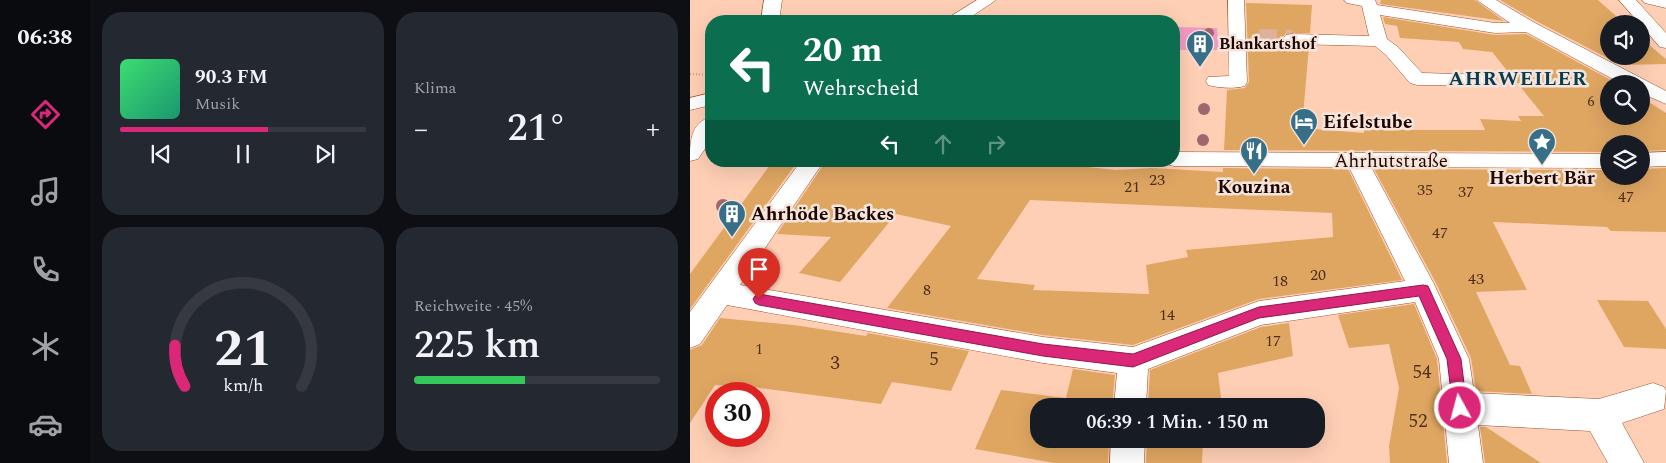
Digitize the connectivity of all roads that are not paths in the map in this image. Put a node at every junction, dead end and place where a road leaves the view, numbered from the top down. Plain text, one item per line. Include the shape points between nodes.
1 (773, 0) edge
2 (988, 0) edge
3 (1236, 0) edge
4 (1352, 0) edge
5 (1485, 0) edge
6 (1627, 0) edge
7 (1650, 0) edge
8 (1666, 3) edge
9 (1372, 14) junction
10 (771, 15) edge
11 (964, 15) edge
12 (1530, 27) junction
13 (1292, 39) tunnel mouth
14 (1379, 41) junction
15 (1666, 43) edge
16 (1620, 75) edge
17 (1487, 79) dead end
18 (1215, 81) dead end
19 (1650, 90) edge
20 (1666, 98) edge
21 (705, 100) edge
22 (690, 104) edge
23 (705, 132) edge
24 (690, 153) edge
25 (1180, 159) edge
26 (1666, 159) edge
27 (1650, 160) edge
28 (1357, 161) junction
29 (1600, 161) edge
30 (809, 167) edge
31 (1423, 290) junction
32 (721, 292) junction
33 (690, 335) edge
34 (1133, 361) junction
35 (1131, 398) edge
36 (1653, 398) dead end
37 (1460, 408) junction
38 (1599, 415) junction
39 (1128, 448) edge
40 (1127, 463) edge
41 (1466, 463) edge
42 (1627, 463) edge

1 - 10 main road
2 - 11 street
3 - 18 street via 1245,38 1238,60 1238,82
4 - 9 street via 1369,3
5 - 12 street
6 - 15 street
7 - 8 street
9 - 12 street via 1495,28
9 - 14 street
12 - 16 street
13 - 14 street
14 - 17 street via 1417,79
19 - 20 street
21 - 22 street
23 - 24 main road
25 - 28 street, Ahrhutstraße
26 - 27 street
28 - 29 street, Ahrhutstraße
28 - 31 street
30 - 32 street
31 - 34 street via 1259,313
31 - 37 street via 1454,359
32 - 33 street
32 - 34 street via 1043,350
34 - 35 street
36 - 38 street
37 - 38 street
37 - 41 street
38 - 42 street
39 - 40 street

